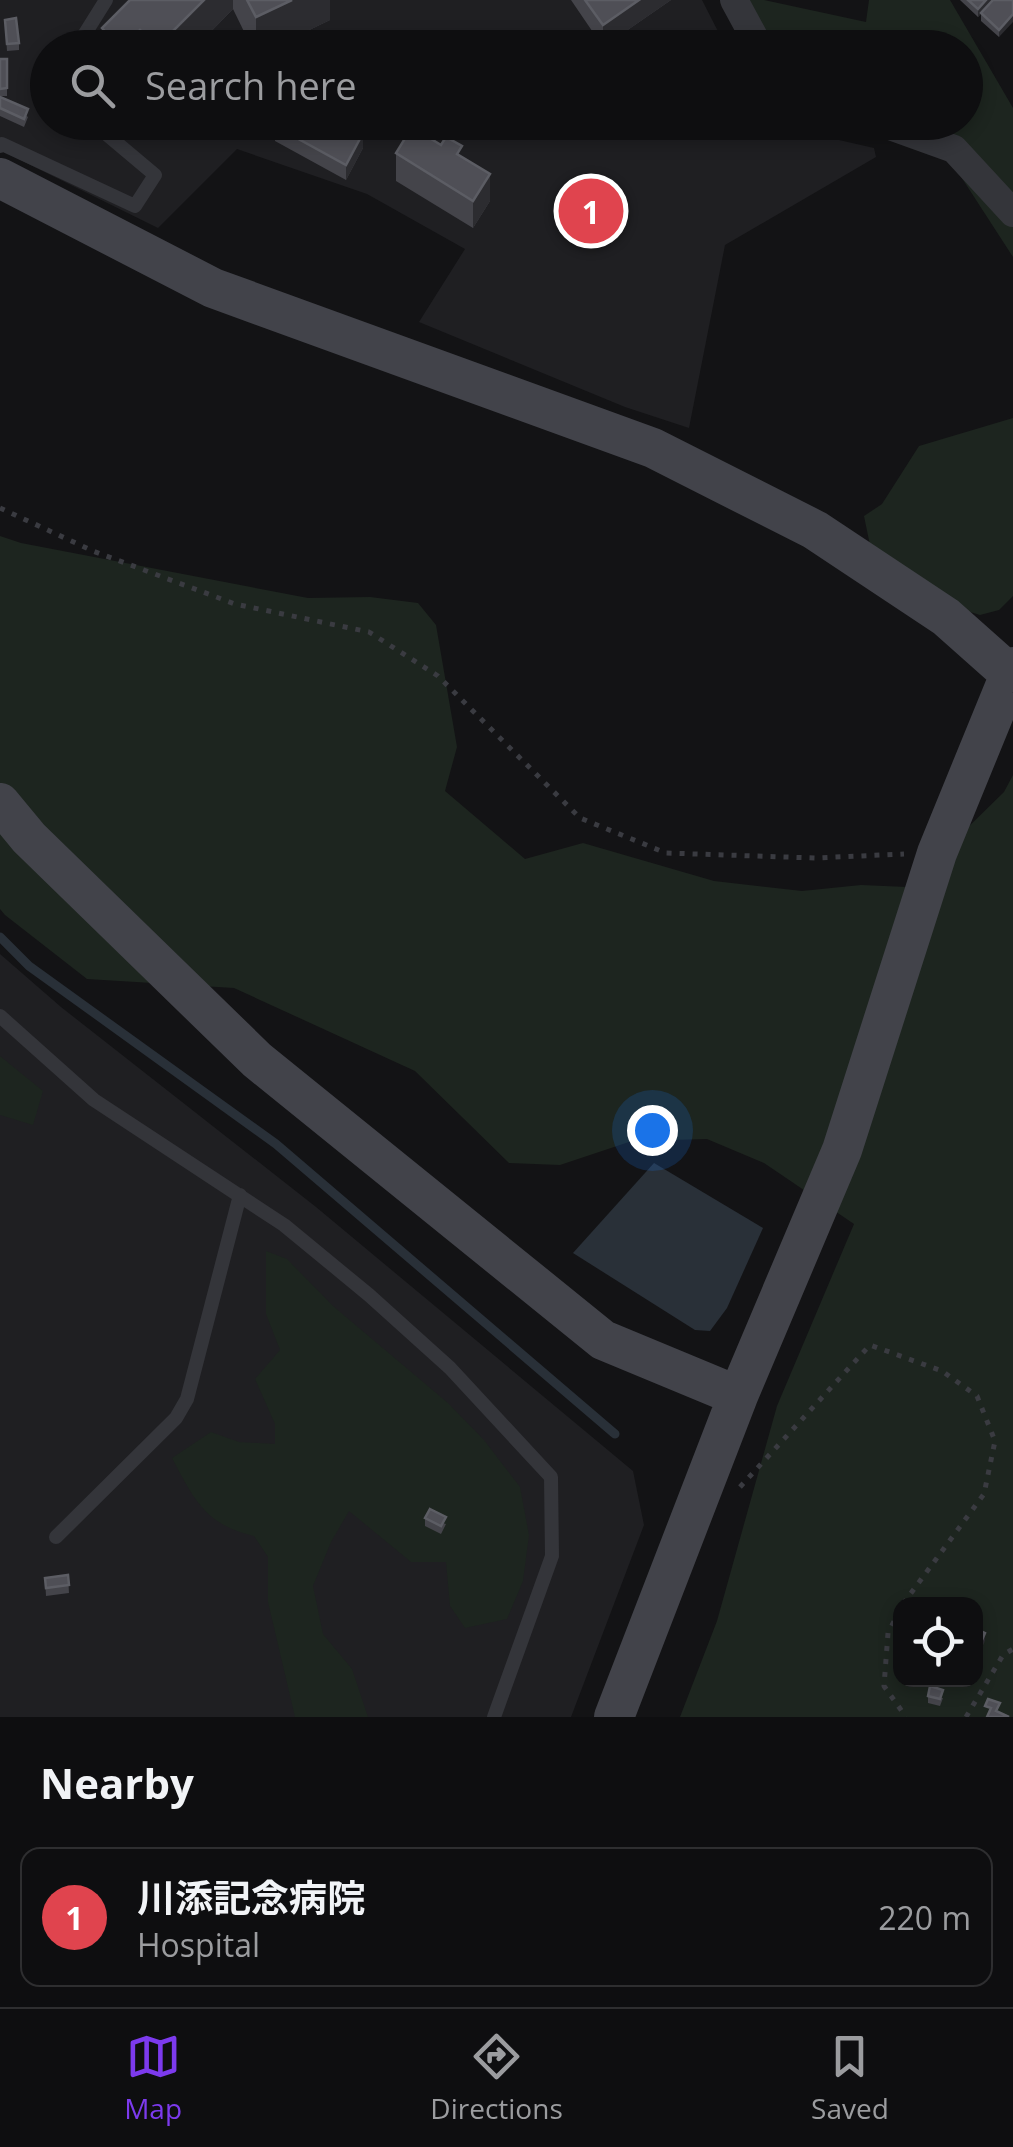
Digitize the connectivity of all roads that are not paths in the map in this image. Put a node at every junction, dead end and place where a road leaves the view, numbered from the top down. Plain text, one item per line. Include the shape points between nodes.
1 (106, 0) edge
2 (734, 0) edge
3 (87, 30) edge
4 (750, 30) edge
5 (113, 140) edge
6 (929, 140) edge
7 (0, 146) edge
8 (0, 178) edge
9 (1013, 213) edge
10 (1011, 670) edge
11 (0, 803) edge
12 (0, 1016) edge
13 (240, 1194) junction
14 (738, 1396) junction
15 (56, 1536) dead end
16 (494, 1717) edge
17 (614, 1717) edge

1 - 3 lane
2 - 4 street
5 - 7 lane via 155,175 135,206
6 - 9 street via 954,149
8 - 10 street via 212,288 653,448 816,530 946,617
10 - 14 street via 937,853 842,1150
11 - 14 street via 257,1060 572,1316 603,1340
12 - 13 lane via 94,1100
13 - 15 lane via 187,1398 176,1418
13 - 16 lane via 436,1356 550,1476 552,1556
14 - 17 street

